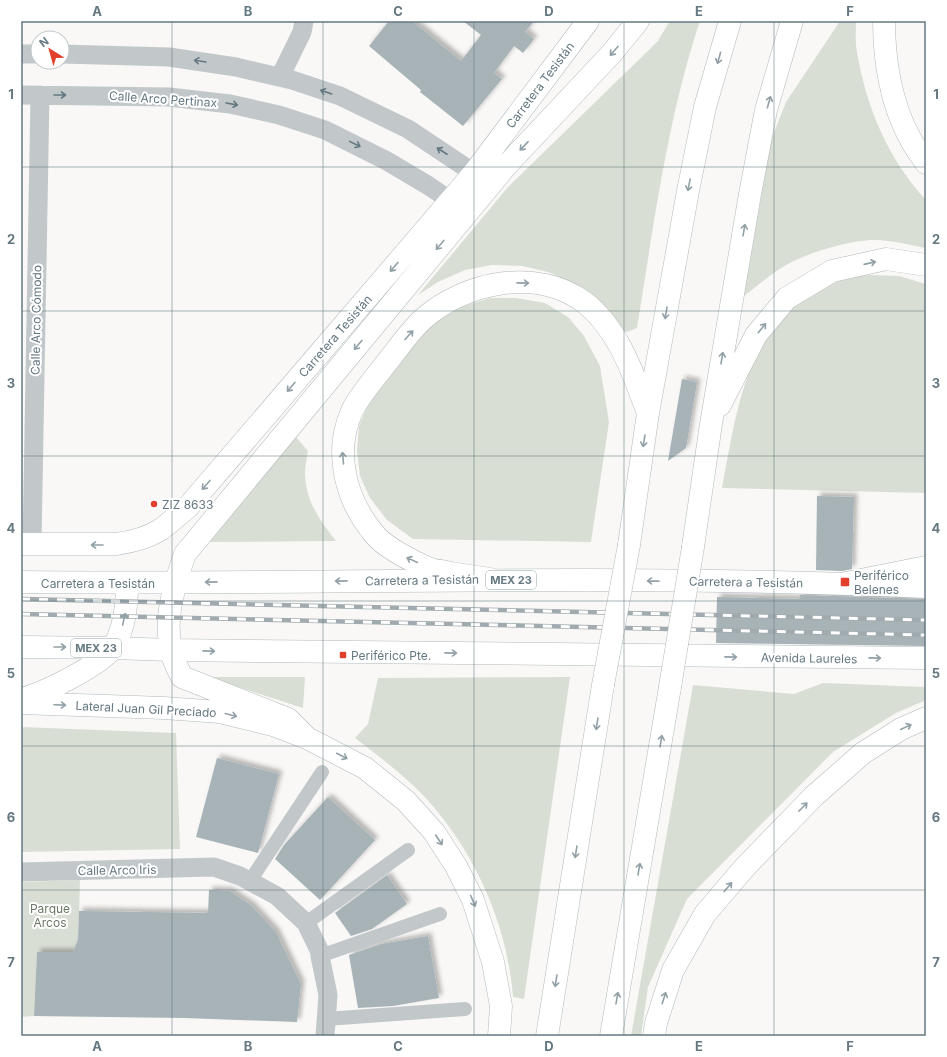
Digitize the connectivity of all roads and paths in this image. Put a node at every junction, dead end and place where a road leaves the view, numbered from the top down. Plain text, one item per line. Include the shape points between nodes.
1 (304, 21) edge
2 (588, 21) edge
3 (638, 21) edge
4 (730, 21) edge
5 (792, 21) edge
6 (884, 21) edge
7 (892, 21) edge
8 (70, 54) edge
9 (280, 77) junction
10 (891, 89) junction
11 (21, 95) edge
12 (40, 95) junction
13 (926, 163) edge
14 (474, 173) junction
15 (451, 201) junction
16 (926, 265) edge
17 (648, 413) junction
18 (711, 424) junction
19 (26, 544) edge
20 (926, 567) edge
21 (490, 580) junction
22 (21, 582) edge
23 (127, 583) junction
24 (175, 583) junction
25 (846, 583) junction
26 (926, 587) edge
27 (21, 647) edge
28 (114, 648) junction
29 (170, 650) junction
30 (921, 660) edge
31 (21, 698) edge
32 (21, 703) edge
33 (926, 718) edge
34 (307, 738) junction
35 (322, 772) dead end
36 (408, 850) dead end
37 (21, 872) edge
38 (250, 881) junction
39 (440, 914) dead end
40 (306, 923) junction
41 (320, 956) junction
42 (465, 1009) dead end
43 (326, 1028) edge
44 (499, 1036) edge
45 (547, 1036) edge
46 (611, 1036) edge
47 (654, 1036) edge

1 - 9 street via 302,32
2 - 14 main road, Carretera Tesistán
3 -> 24 main road via 612,53 506,166 231,498 185,554
4 -> 17 main road via 705,107
18 -> 5 main road via 766,110
6 - 10 main road via 886,65
7 - 10 main road
9 -> 8 street via 236,67 169,57
14 -> 9 street via 408,129 340,96
10 - 13 main road via 910,139
11 - 12 street, Calle Arco Pertinax
12 -> 15 street, Calle Arco Pertinax via 169,97 230,104 279,115 325,130 387,161
12 - 19 street, Calle Arco Cómodo
14 - 15 main road, Carretera Tesistán
15 -> 19 main road, Carretera Tesistán via 187,508 161,529 146,537 116,544
18 -> 16 main road via 756,335 786,298 832,272 886,259
21 -> 17 main road via 432,569 398,552 376,536 353,502 346,478 344,432 352,410 374,378 422,320 442,304 475,289 501,283 538,284 563,290 584,303 613,334 629,363
17 -> 45 main road, bridge via 629,546 603,685
46 -> 18 main road, bridge via 693,547
20 - 25 main road
21 -> 24 main road, Carretera a Tesistán / MEX 23
25 -> 21 main road, Carretera a Tesistán / MEX 23
22 - 23 main road, Carretera a Tesistán / MEX 23
23 - 24 main road, Carretera a Tesistán / MEX 23
28 -> 23 main road via 127,606
24 - 29 main road via 170,606
25 - 26 main road, MEX 23
27 -> 28 main road, MEX 23
28 - 29 main road, MEX 23
28 - 31 main road via 79,674 42,692
29 -> 30 main road, Avenida Laureles / MEX 23
29 - 34 main road via 182,677 288,719
32 -> 34 main road, Lateral Juan Gil Preciado via 220,712 273,725
47 -> 33 main road via 673,970 705,914 745,867 814,796 863,753 901,729
34 -> 44 main road, Lateral Juan Gil Preciado via 365,768 406,801 434,832 456,866 473,900 493,962 501,1006
35 - 38 street
36 - 40 street
37 - 38 street, Calle Arco Iris via 214,867
38 - 40 street via 277,896
39 - 41 street
40 - 41 street
41 - 43 street via 328,995
42 - 43 street

